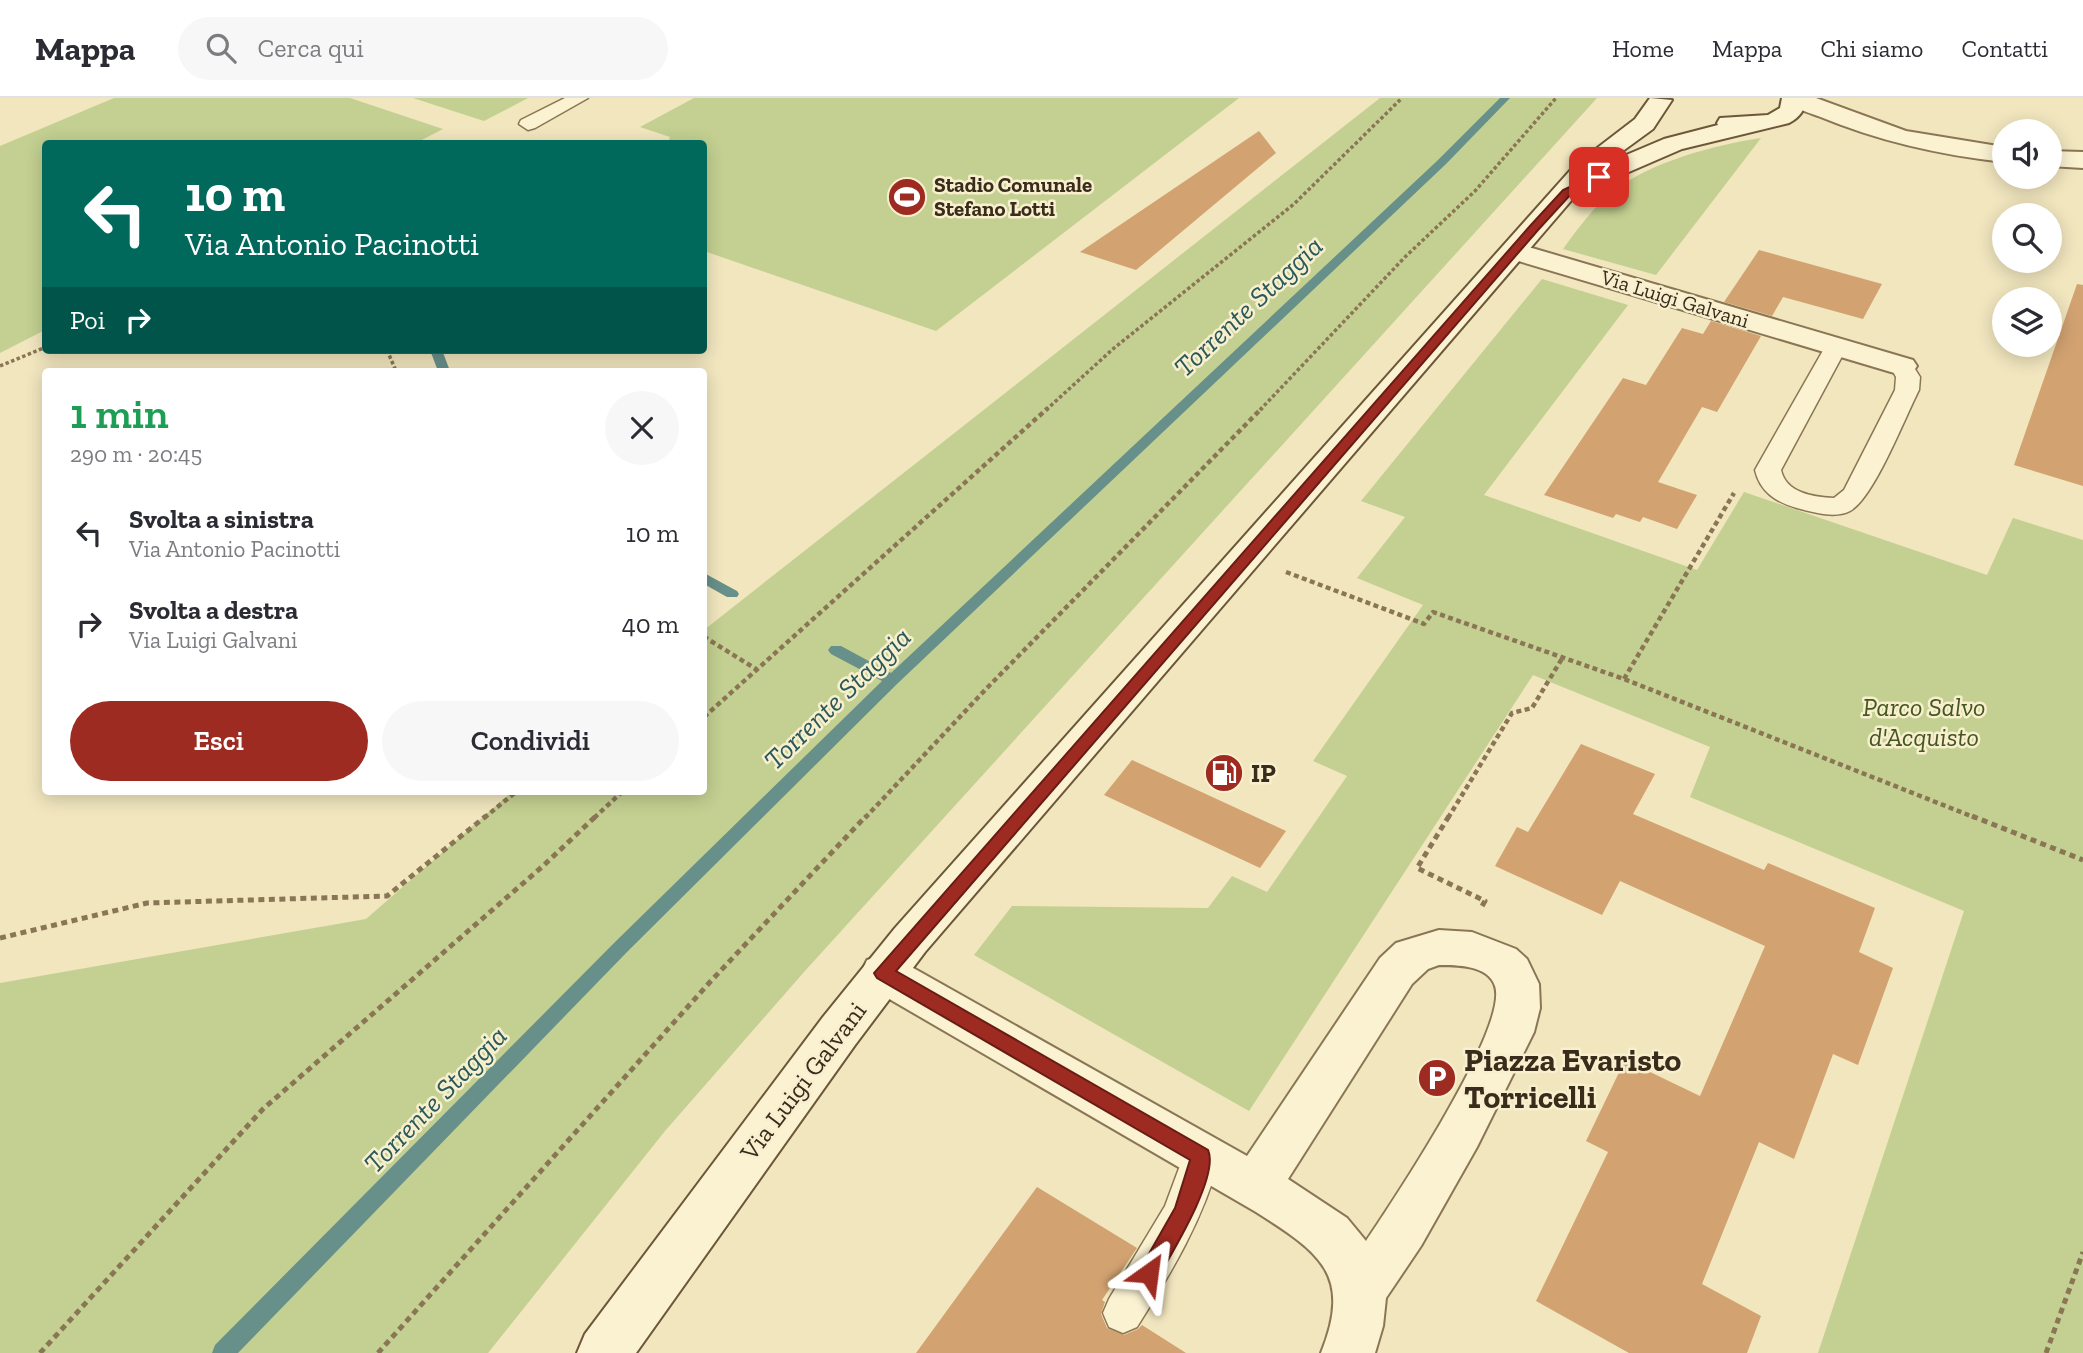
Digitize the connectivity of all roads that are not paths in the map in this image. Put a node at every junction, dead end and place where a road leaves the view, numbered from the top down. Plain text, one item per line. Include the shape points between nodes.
1 (579, 98) edge
2 (1796, 98) edge
3 (1672, 106) edge
4 (1762, 122) junction
5 (528, 124) dead end
6 (1897, 134) junction
7 (1992, 154) edge
8 (2062, 159) edge
9 (2083, 160) edge
10 (1567, 192) junction
11 (1515, 251) junction
12 (1836, 346) junction
13 (1902, 366) joint
14 (883, 973) junction
15 (1201, 1156) junction
16 (1255, 1187) junction
17 (1360, 1291) junction
18 (1123, 1313) dead end
19 (604, 1353) edge
20 (1348, 1353) edge

1 - 5 lane
2 - 4 main road, Via Luigi Galvani via 1793,111
2 - 6 main road
3 - 4 main road, Via Luigi Galvani via 1717,122
3 - 10 main road, Via Luigi Galvani via 1590,163
4 - 6 main road via 1818,122
4 - 10 main road, Via Luigi Galvani via 1645,154
6 - 7 main road
8 - 9 main road
10 - 11 main road, Via Luigi Galvani
11 - 12 main road, Via Luigi Galvani
11 - 14 main road, Via Luigi Galvani
12 - 13 main road, Via Luigi Galvani
12 - 13 lane, Via Luigi Galvani via 1769,466 1768,478 1781,491 1816,504 1840,506 1851,499 1907,390 1908,377
14 - 15 main road
14 - 19 main road, Via Luigi Galvani
15 - 16 main road
15 - 18 lane via 1182,1215
16 - 17 main road via 1341,1247
16 - 17 main road via 1396,971 1413,956 1445,947 1504,963 1517,981 1517,1014 1503,1047 1416,1209
17 - 20 main road via 1361,1315

